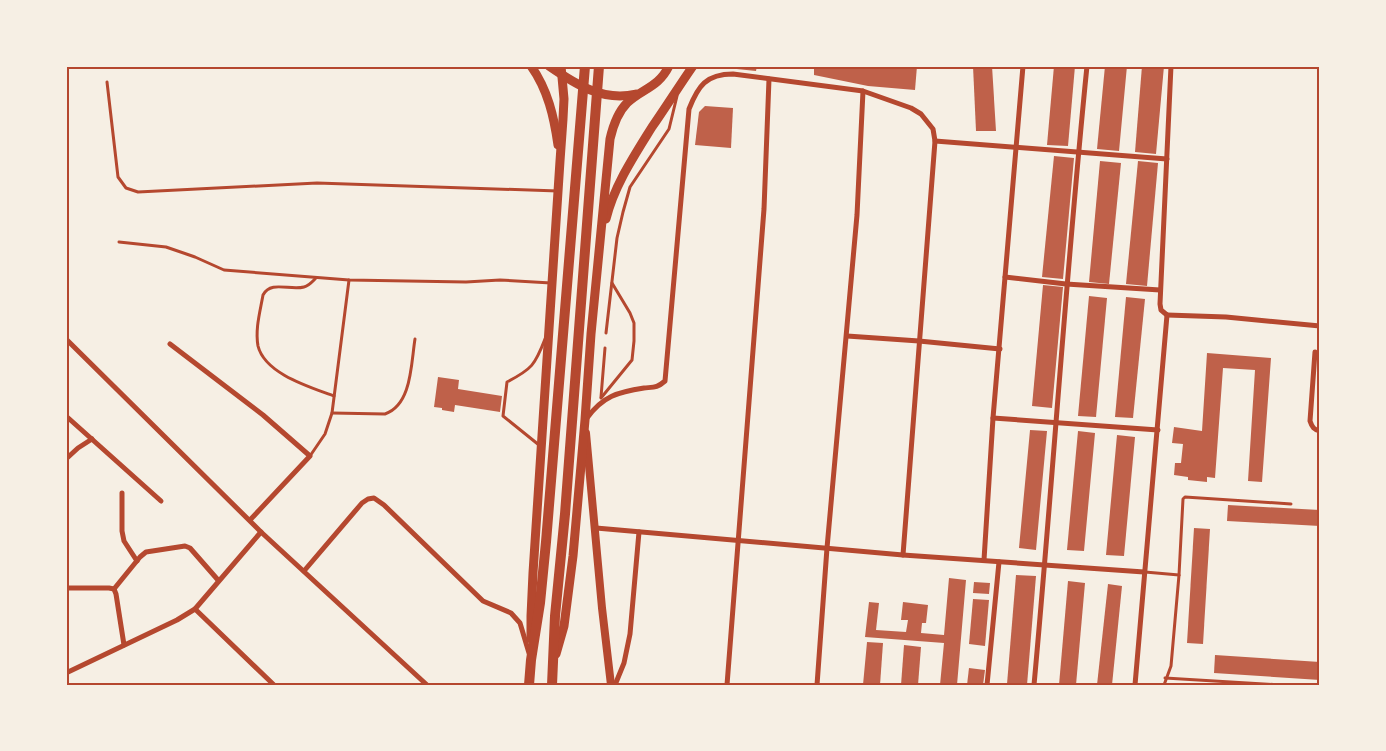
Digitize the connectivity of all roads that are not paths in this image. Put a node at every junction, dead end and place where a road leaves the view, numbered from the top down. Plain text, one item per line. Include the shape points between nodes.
1 (531, 66) edge
2 (549, 66) edge
3 (585, 66) edge
4 (599, 66) edge
5 (693, 66) edge
6 (1023, 66) edge
7 (1087, 66) edge
8 (1171, 66) edge
9 (669, 69) edge
10 (561, 70) edge
11 (769, 79) junction
12 (108, 82) dead end
13 (680, 85) junction
14 (863, 91) junction
15 (641, 93) junction
16 (935, 141) junction
17 (1016, 148) junction
18 (1078, 152) junction
19 (1166, 159) junction
20 (560, 161) junction
21 (558, 191) junction
22 (119, 242) dead end
23 (598, 259) junction
24 (317, 277) junction
25 (1005, 277) junction
26 (349, 280) junction
27 (552, 283) junction
28 (612, 283) junction
29 (1066, 284) junction
30 (1160, 290) junction
31 (1167, 315) junction
32 (1320, 326) edge
33 (549, 329) junction
34 (606, 333) dead end
35 (846, 336) junction
36 (66, 339) edge
37 (415, 339) dead end
38 (920, 341) junction
39 (170, 344) dead end
40 (605, 348) dead end
41 (1000, 349) junction
42 (1315, 352) dead end
43 (334, 396) junction
44 (601, 400) junction
45 (332, 413) junction
46 (66, 416) edge
47 (993, 418) junction
48 (585, 420) junction
49 (1057, 422) junction
50 (1158, 430) junction
51 (1320, 431) edge
52 (92, 440) junction
53 (541, 447) junction
54 (310, 456) junction
55 (66, 459) edge
56 (122, 494) dead end
57 (161, 501) dead end
58 (1291, 504) dead end
59 (250, 520) junction
60 (596, 528) junction
61 (262, 532) junction
62 (639, 532) junction
63 (738, 541) junction
64 (827, 548) junction
65 (903, 555) junction
66 (984, 560) junction
67 (137, 561) junction
68 (999, 562) junction
69 (1046, 565) junction
70 (304, 571) junction
71 (1144, 572) junction
72 (1179, 575) junction
73 (218, 580) junction
74 (66, 588) edge
75 (114, 589) junction
76 (195, 609) junction
77 (124, 645) junction
78 (531, 660) junction
79 (553, 664) junction
80 (66, 673) edge
81 (1165, 678) junction
82 (274, 685) edge
83 (427, 685) edge
84 (530, 685) edge
85 (552, 685) edge
86 (613, 685) edge
87 (727, 685) edge
88 (817, 685) edge
89 (987, 685) edge
90 (1034, 685) edge
91 (1135, 685) edge
92 (1164, 685) edge
93 (1281, 685) edge

1 - 20 main road via 549,103
2 - 10 main road
3 - 78 highway via 540,602
4 - 79 highway
5 - 13 main road
6 - 17 street
7 - 18 street
8 - 19 street
9 - 15 main road via 659,82
10 - 15 main road via 571,81 603,94 616,97
10 - 20 main road via 564,99
11 - 14 street
11 - 44 street via 722,74 708,79 696,91 689,109 665,381 659,386 614,394
11 - 63 street via 764,209
12 - 21 lane via 118,178 126,188 138,192 317,183
13 - 23 main road via 640,145 617,188 608,211
13 - 28 lane via 669,129 630,187 617,238
14 - 16 street via 920,114 933,129
14 - 35 street via 857,215
15 - 23 main road via 615,120 610,139
16 - 17 street
16 - 38 street
17 - 18 street
17 - 25 street
18 - 19 street
18 - 29 street
19 - 30 street
20 - 21 main road
21 - 27 main road
22 - 24 lane via 166,247 224,270
23 - 48 main road
24 - 26 lane
24 - 43 lane via 302,288 273,287 265,292 258,321 258,344 269,364 300,383
25 - 29 street
25 - 41 street
26 - 27 lane
26 - 43 lane
27 - 33 main road
28 - 34 lane
28 - 44 lane via 634,324 633,351 632,360
29 - 30 street
29 - 49 street
30 - 31 street via 1161,310
31 - 32 street
31 - 50 street
33 - 53 main road
33 - 53 lane via 536,360 523,374 507,382 503,416
35 - 38 street
35 - 64 street
36 - 59 street
37 - 45 lane via 407,390 391,412
38 - 41 street
38 - 65 street
39 - 54 street
40 - 44 lane
41 - 47 street
42 - 51 street via 1310,421 1312,427
43 - 45 lane
44 - 48 street
45 - 54 lane via 325,434
46 - 52 street
47 - 49 street
47 - 66 street
48 - 60 street
48 - 79 main road via 564,626
49 - 50 street
49 - 69 street
50 - 71 street
52 - 55 street
52 - 57 street
53 - 78 main road
54 - 59 street
56 - 67 street via 124,541
58 - 72 lane via 1184,498
59 - 61 street
60 - 62 street
60 - 86 street via 602,608
61 - 70 street
61 - 73 street
62 - 63 street
62 - 86 street via 630,634 624,663
63 - 64 street
63 - 87 street
64 - 65 street
64 - 88 street
65 - 66 street
66 - 68 street
67 - 73 street via 146,552 185,546
67 - 75 street
68 - 69 street
68 - 89 street
69 - 71 street
69 - 90 street
70 - 78 street via 362,502 374,498 483,601 511,613 520,623
70 - 83 street
71 - 72 lane
71 - 91 street
72 - 81 lane via 1171,666
73 - 76 street
74 - 75 street
75 - 77 street
76 - 77 street
76 - 82 street
77 - 80 street
78 - 84 highway
79 - 85 highway
81 - 92 lane
81 - 93 lane

